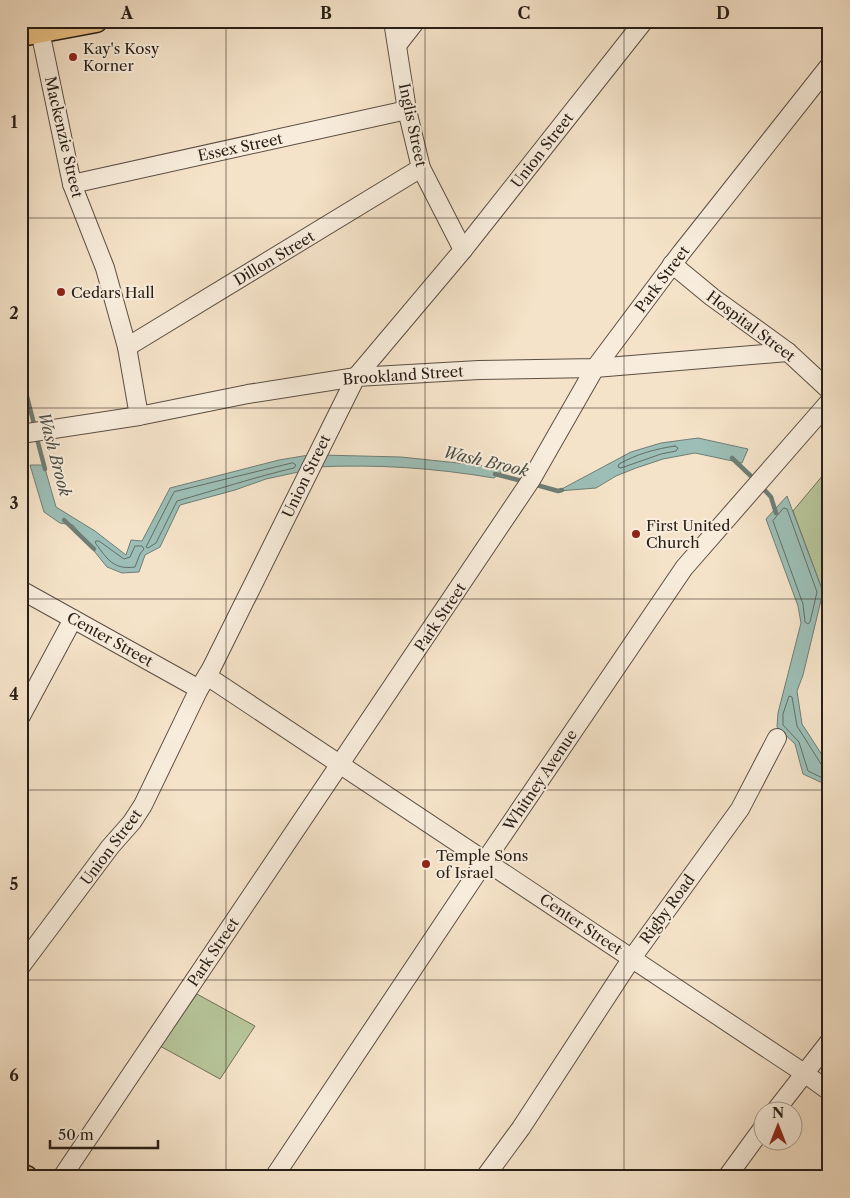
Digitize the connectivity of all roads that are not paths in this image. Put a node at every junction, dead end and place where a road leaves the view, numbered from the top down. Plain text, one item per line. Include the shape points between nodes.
1 (96, 21) edge
2 (393, 21) edge
3 (416, 21) edge
4 (644, 21) edge
5 (31, 33) edge
6 (398, 44) junction
7 (829, 66) edge
8 (407, 110) junction
9 (421, 168) junction
10 (72, 184) junction
11 (462, 250) junction
12 (672, 264) junction
13 (127, 347) junction
14 (788, 352) junction
15 (595, 368) junction
16 (356, 377) junction
17 (829, 390) edge
18 (829, 402) edge
19 (139, 416) junction
20 (21, 434) edge
21 (21, 590) edge
22 (73, 619) junction
23 (203, 682) junction
24 (21, 716) edge
25 (777, 738) dead end
26 (340, 764) junction
27 (485, 861) junction
28 (632, 958) junction
29 (21, 966) edge
30 (829, 1042) edge
31 (804, 1073) junction
32 (829, 1091) edge
33 (784, 1100) edge
34 (752, 1143) edge
35 (21, 1176) edge
36 (26, 1177) edge
37 (62, 1177) edge
38 (274, 1177) edge
39 (485, 1177) edge
40 (727, 1177) edge

1 - 5 main road
2 - 6 street, Inglis Street
3 - 6 street
4 - 11 street, Union Street
5 - 10 street, Mackenzie Street
6 - 8 street, Inglis Street
7 - 12 street, Park Street
8 - 9 street, Inglis Street
8 - 10 street, Essex Street
9 - 11 street, Inglis Street
9 - 13 street, Dillon Street
10 - 13 street, Mackenzie Street via 105,268
11 - 16 street, Union Street
12 - 14 street, Hospital Street
12 - 15 street, Park Street
13 - 19 street, Mackenzie Street
14 - 15 street, Brookland Street
14 - 17 street, Hospital Street
15 - 16 street, Brookland Street
15 - 26 street, Park Street via 531,480
16 - 19 street, Brookland Street
16 - 23 street, Union Street
18 - 27 street, Whitney Avenue via 684,568
19 - 20 street, Brookland Street
21 - 22 street, Center Street
22 - 23 street, Center Street
22 - 24 street
23 - 26 street, Center Street
23 - 29 street, Union Street via 138,814
25 - 28 street, Rigby Road via 740,809
26 - 27 street, Center Street
26 - 37 street, Park Street
27 - 28 street, Center Street
27 - 38 street, Whitney Avenue
28 - 31 street, Center Street
28 - 39 street, Rigby Road via 521,1128
30 - 31 street
31 - 32 street, Center Street
31 - 33 street
34 - 40 street
35 - 36 main road

